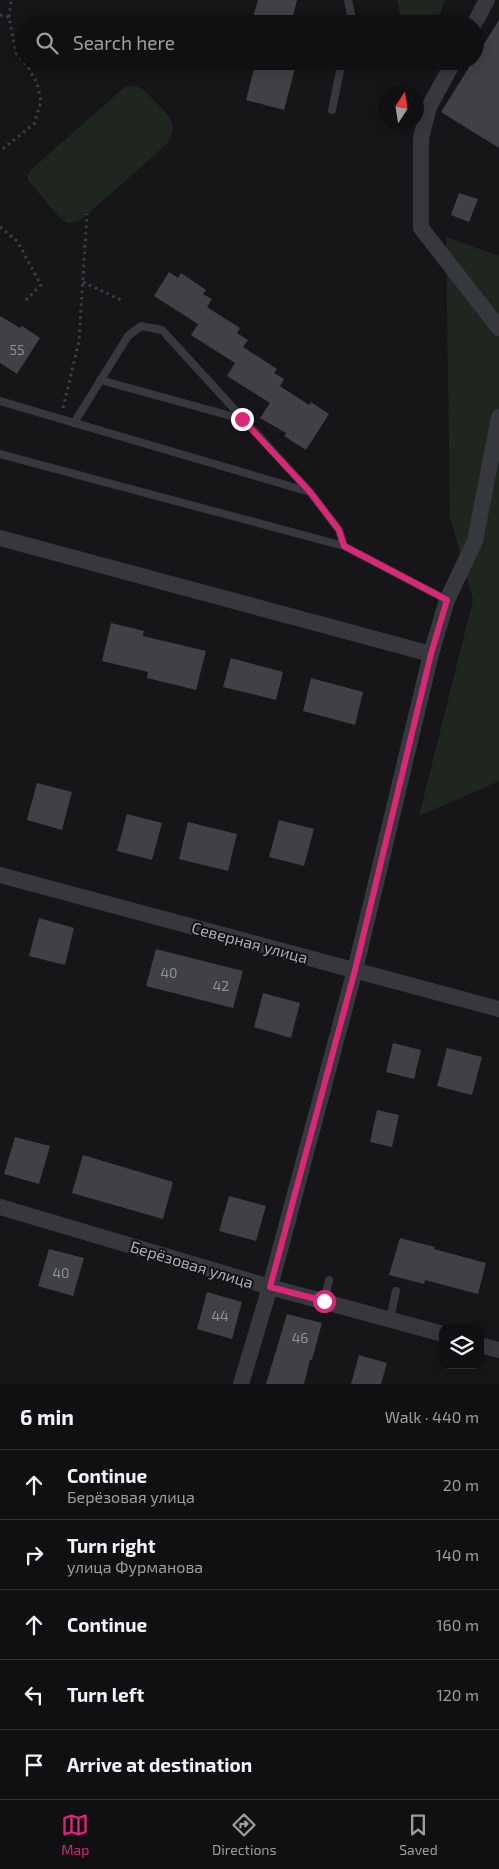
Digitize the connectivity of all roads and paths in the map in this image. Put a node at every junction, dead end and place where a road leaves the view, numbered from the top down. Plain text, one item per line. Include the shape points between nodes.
1 (13, 0) edge
2 (348, 0) edge
3 (487, 0) edge
4 (0, 15) edge
5 (350, 15) edge
6 (479, 15) edge
7 (10, 17) junction
8 (15, 47) edge
9 (30, 70) edge
10 (340, 70) edge
11 (449, 70) edge
12 (332, 110) dead end
13 (0, 151) edge
14 (87, 214) dead end
15 (0, 227) edge
16 (83, 282) junction
17 (121, 300) dead end
18 (24, 302) dead end
19 (499, 328) edge
20 (100, 380) junction
21 (0, 401) edge
22 (499, 417) edge
23 (60, 419) junction
24 (242, 419) junction
25 (74, 423) junction
26 (0, 454) edge
27 (310, 492) junction
28 (0, 538) edge
29 (344, 546) junction
30 (447, 600) junction
31 (431, 654) junction
32 (0, 875) edge
33 (355, 970) junction
34 (499, 1010) edge
35 (0, 1207) edge
36 (329, 1280) dead end
37 (270, 1287) junction
38 (396, 1291) dead end
39 (324, 1301) junction
40 (390, 1319) junction
41 (439, 1333) edge
42 (484, 1345) edge
43 (499, 1350) edge
44 (240, 1384) edge

1 - 7 path
2 - 5 lane
3 - 6 street
4 - 7 path
7 - 8 path
9 - 13 path via 40,102 34,124
10 - 12 lane
11 - 19 street via 429,106 421,138 421,228
14 - 16 path
15 - 18 path via 17,241 41,285
16 - 17 path
16 - 23 path via 79,341
20 - 24 lane
20 - 24 lane via 128,336 141,326 162,330
20 - 25 lane
21 - 23 lane
22 - 30 street via 475,541
23 - 25 lane
24 - 27 lane
25 - 27 lane
26 - 29 lane
27 - 29 lane via 339,530
28 - 31 street
29 - 30 lane
30 - 31 street
31 - 33 street
32 - 33 street, Северная улица
33 - 34 street, Северная улица
33 - 37 street
35 - 37 street, Берёзовая улица
36 - 39 lane
37 - 39 street, Берёзовая улица
37 - 44 street
38 - 40 lane
39 - 40 street, Берёзовая улица
40 - 41 street, Берёзовая улица
42 - 43 street

